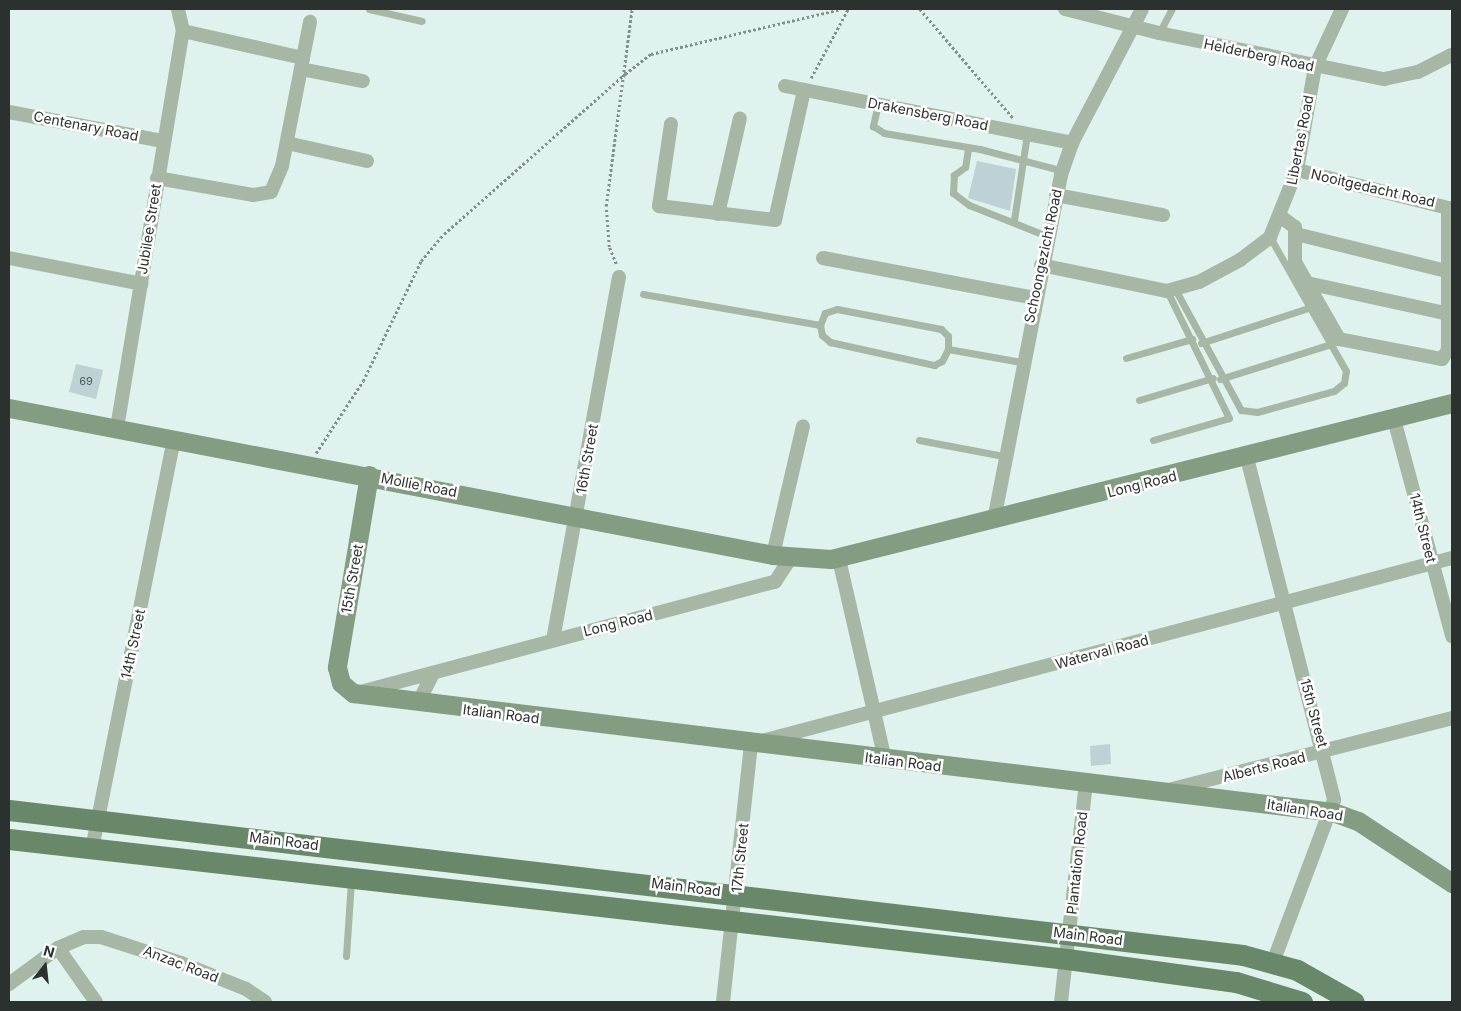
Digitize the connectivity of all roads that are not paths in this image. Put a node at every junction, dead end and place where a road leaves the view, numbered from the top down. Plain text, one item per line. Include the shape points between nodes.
1 (178, 9) edge
2 (369, 9) edge
3 (1065, 9) edge
4 (1142, 9) edge
5 (1172, 9) edge
6 (1342, 9) edge
7 (422, 21) dead end
8 (310, 22) dead end
9 (1133, 25) junction
10 (182, 31) junction
11 (1159, 33) junction
12 (1452, 54) edge
13 (302, 63) junction
14 (1315, 67) junction
15 (363, 81) dead end
16 (784, 86) dead end
17 (804, 90) junction
18 (878, 104) junction
19 (9, 112) edge
20 (740, 118) dead end
21 (671, 124) dead end
22 (1027, 134) junction
23 (163, 141) junction
24 (287, 143) junction
25 (1072, 143) junction
26 (968, 149) junction
27 (367, 161) dead end
28 (1024, 161) junction
29 (1297, 170) junction
30 (1062, 171) junction
31 (157, 178) junction
32 (1056, 195) junction
33 (1450, 208) edge
34 (718, 214) junction
35 (1163, 216) dead end
36 (1281, 217) junction
37 (1014, 220) junction
38 (1296, 234) junction
39 (1047, 236) junction
40 (1270, 237) junction
41 (9, 258) edge
42 (824, 258) dead end
43 (1041, 266) junction
44 (1447, 271) junction
45 (618, 278) road end
46 (1307, 283) junction
47 (141, 284) junction
48 (1171, 290) junction
49 (643, 294) dead end
50 (1034, 298) junction
51 (1311, 307) junction
52 (1449, 314) junction
53 (820, 325) junction
54 (1192, 339) junction
55 (1201, 343) junction
56 (1331, 344) junction
57 (948, 349) junction
58 (1126, 358) dead end
59 (1021, 362) junction
60 (1216, 378) junction
61 (1139, 400) dead end
62 (1452, 404) edge
63 (9, 408) edge
64 (1394, 419) junction
65 (803, 426) dead end
66 (117, 428) junction
67 (174, 440) junction
68 (920, 440) dead end
69 (1153, 440) dead end
70 (1004, 456) junction
71 (1248, 458) junction
72 (369, 475) junction
73 (577, 516) junction
74 (994, 520) junction
75 (782, 556) junction
76 (1452, 558) edge
77 (835, 559) junction
78 (1432, 563) junction
79 (1285, 603) junction
80 (1452, 636) edge
81 (553, 640) junction
82 (432, 676) junction
83 (347, 688) junction
84 (418, 703) junction
85 (872, 715) junction
86 (1452, 718) edge
87 (751, 744) junction
88 (1324, 752) junction
89 (885, 760) junction
90 (1086, 783) junction
91 (1162, 792) junction
92 (9, 810) edge
93 (1333, 812) junction
94 (97, 819) junction
95 (9, 839) edge
96 (92, 849) junction
97 (352, 878) junction
98 (1452, 883) edge
99 (737, 893) junction
100 (733, 924) junction
101 (1069, 934) junction
102 (58, 948) junction
103 (346, 956) dead end
104 (1067, 959) junction
105 (1273, 962) junction
106 (9, 984) edge
107 (1264, 995) edge
108 (96, 1002) edge
109 (264, 1002) edge
110 (723, 1002) edge
111 (1061, 1002) edge
112 (1302, 1002) edge
113 (1354, 1002) edge

1 - 10 street
2 - 7 lane
3 - 9 street, Helderberg Road
4 - 9 street, Schoongezicht Road
5 - 11 lane
6 - 14 street, Libertas Road
8 - 13 street
9 - 11 street, Helderberg Road
9 - 25 street, Schoongezicht Road
10 - 13 street
10 - 23 street, Jubilee Street
11 - 14 street, Helderberg Road
12 - 14 street, Helderberg Road via 1418,72 1384,79
13 - 15 street
13 - 24 street
14 - 29 street, Libertas Road
16 - 17 street, Drakensberg Road
17 - 18 street, Drakensberg Road
17 - 34 street via 777,219
18 - 22 street, Drakensberg Road
18 - 26 lane via 876,130
19 - 23 street, Centenary Road
20 - 34 street
21 - 34 street via 658,204
22 - 25 street, Drakensberg Road
22 - 28 lane
23 - 31 street, Jubilee Street
24 - 27 street
24 - 31 street via 277,184 262,196
25 - 30 street, Schoongezicht Road
26 - 28 lane
26 - 37 lane via 964,167 954,176 953,194 969,205
28 - 30 lane
28 - 37 lane
29 - 33 street, Nooitgedacht Road
29 - 36 street, Libertas Road
30 - 32 street, Schoongezicht Road
31 - 47 street, Jubilee Street
32 - 35 street
32 - 39 street, Schoongezicht Road
33 - 44 street
36 - 38 street
36 - 40 street, Libertas Road
37 - 39 lane
38 - 44 street
38 - 46 street via 1295,262
39 - 43 street, Schoongezicht Road
40 - 48 street, Libertas Road via 1240,260 1199,282
40 - 51 lane
41 - 47 street
42 - 50 street
43 - 48 street, Libertas Road
43 - 50 street, Schoongezicht Road
44 - 52 street
45 - 73 street, 16th Street
46 - 52 street
46 - 52 street via 1342,341 1442,359 1448,350
47 - 66 street, Jubilee Street
48 - 54 lane
48 - 55 lane
49 - 53 lane
50 - 59 street, Schoongezicht Road
51 - 55 lane
51 - 56 lane
53 - 57 lane via 822,336 830,342 934,365 942,361
53 - 57 lane via 825,313 837,309 941,329 948,336
54 - 58 lane
54 - 60 lane
55 - 60 lane
56 - 60 lane
56 - 60 lane via 1347,377 1334,391 1257,412 1241,410
57 - 59 lane
59 - 70 street, Schoongezicht Road
60 - 61 lane
60 - 69 lane via 1229,418
62 - 64 main road, Long Road
63 - 66 main road, Mollie Road
64 - 71 main road, Long Road
64 - 78 street, 14th Street
65 - 75 street
66 - 67 main road, Mollie Road
67 - 72 main road, Mollie Road
67 - 94 street, 14th Street
68 - 70 lane
70 - 74 street, Schoongezicht Road
71 - 74 main road, Long Road
71 - 79 street, 15th Street
72 - 73 main road, Mollie Road
72 - 83 main road, 15th Street via 337,667
73 - 75 main road, Mollie Road
73 - 81 street, 16th Street
74 - 77 main road, Long Road
75 - 77 main road, Mollie Road
75 - 81 street, Long Road via 776,582
76 - 78 street, Waterval Road
77 - 85 street
78 - 79 street, Waterval Road
78 - 80 street, 14th Street
79 - 85 street, Waterval Road
79 - 88 street, 15th Street
81 - 82 street, Long Road
82 - 83 street, Long Road
82 - 84 street
83 - 84 main road, Italian Road
84 - 87 main road, Italian Road
85 - 87 street, Waterval Road
85 - 89 street
86 - 88 street, Alberts Road
87 - 89 main road, Italian Road
87 - 99 street, 17th Street
88 - 91 street, Alberts Road
88 - 93 street, 15th Street
89 - 90 main road, Italian Road
90 - 91 main road, Italian Road
90 - 101 street, Plantation Road
91 - 93 main road, Italian Road
92 - 94 main road, Main Road
93 - 98 main road, Italian Road via 1358,821
93 - 105 street
94 - 96 street, 14th Street
94 - 99 main road, Main Road
95 - 96 main road, Main Road
96 - 97 main road, Main Road
97 - 100 main road, Main Road
97 - 103 lane
99 - 100 street, 17th Street
99 - 101 main road, Main Road
100 - 104 main road, Main Road
100 - 110 street, 17th Street
101 - 104 street, Plantation Road
101 - 105 main road, Main Road
102 - 106 street
102 - 108 street
102 - 109 street, Anzac Road via 94,936 181,963 246,989
104 - 107 main road, Main Road
104 - 111 street, Plantation Road
105 - 113 main road, Main Road via 1317,979
107 - 112 main road, Main Road

